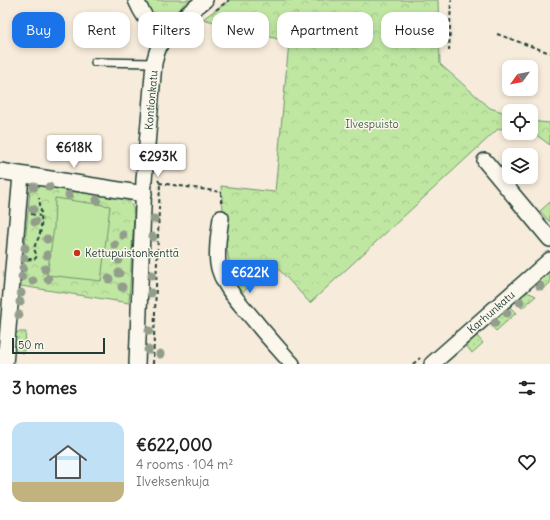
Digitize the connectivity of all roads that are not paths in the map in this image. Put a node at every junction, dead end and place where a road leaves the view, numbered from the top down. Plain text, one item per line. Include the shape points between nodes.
1 (136, 0) edge
2 (209, 6) edge
3 (141, 12) edge
4 (197, 12) edge
5 (159, 48) edge
6 (95, 62) dead end
7 (154, 63) junction
8 (485, 161) dead end
9 (0, 171) edge
10 (21, 175) junction
11 (144, 194) junction
12 (221, 218) road end
13 (550, 239) edge
14 (550, 260) edge
15 (5, 364) edge
16 (137, 364) edge
17 (292, 364) edge
18 (432, 364) edge

1 - 3 street
2 - 4 street, Kontionkatu
5 - 7 street, Kontionkatu
6 - 7 lane
7 - 11 street, Kontionkatu
8 - 13 street
9 - 10 street
10 - 11 street
10 - 15 street
11 - 16 street, Kontionkatu
12 - 17 street via 217,249 225,283
14 - 18 street, Karhunkatu

